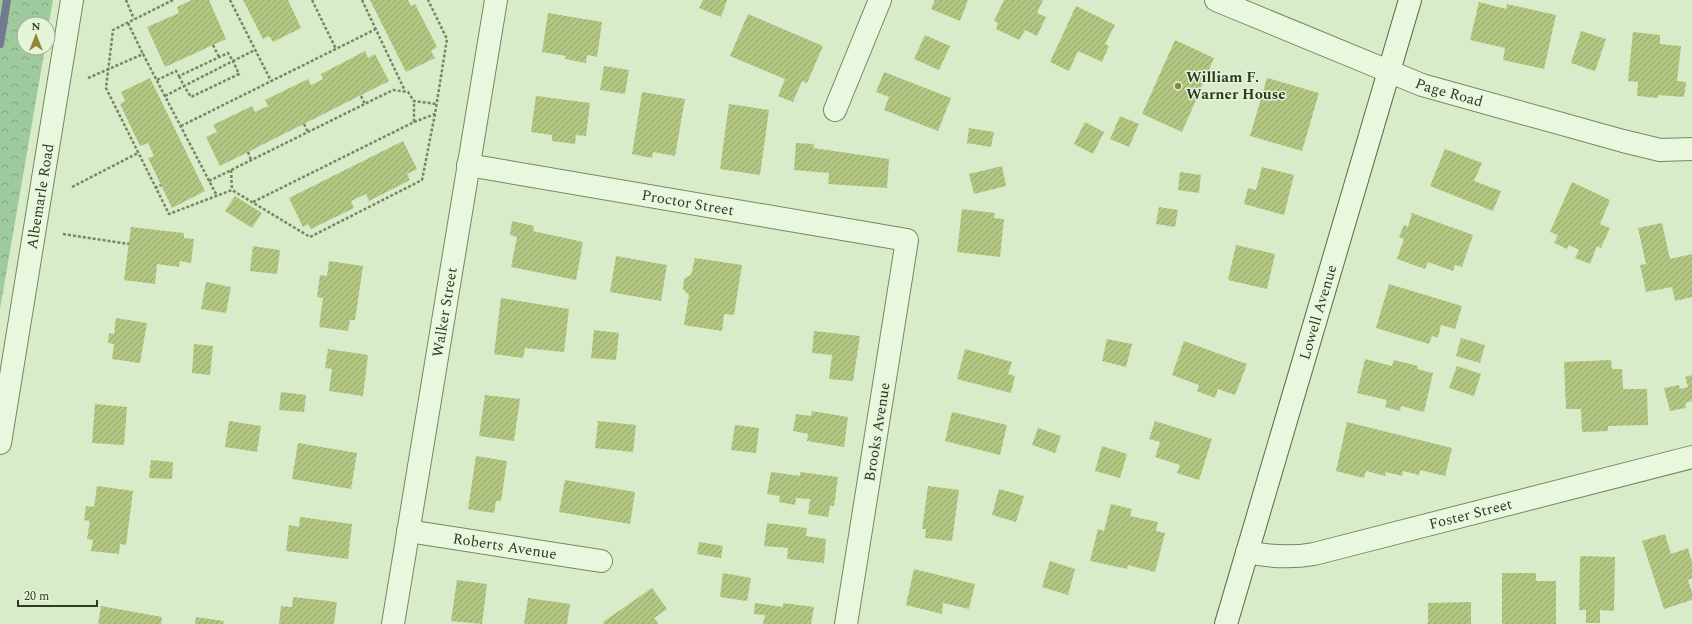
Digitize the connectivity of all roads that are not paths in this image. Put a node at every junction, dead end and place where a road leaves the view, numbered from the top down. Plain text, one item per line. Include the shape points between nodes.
1 (72, 0) edge
2 (496, 0) edge
3 (880, 0) edge
4 (1216, 0) edge
5 (1410, 0) edge
6 (1389, 72) junction
7 (835, 110) dead end
8 (1692, 149) edge
9 (468, 165) junction
10 (908, 240) joint
11 (5, 382) edge
12 (0, 443) edge
13 (1692, 457) edge
14 (408, 531) junction
15 (1247, 552) junction
16 (602, 561) dead end
17 (392, 624) edge
18 (846, 624) edge
19 (1226, 624) edge

1 - 11 street, Albemarle Road
2 - 9 street, Walker Street
3 - 7 street
4 - 6 street, Page Road
5 - 6 street, Lowell Avenue
6 - 8 street, Page Road via 1453,94 1622,142 1660,150
6 - 15 street, Lowell Avenue
9 - 10 street, Proctor Street
9 - 14 street, Walker Street
10 - 18 street, Brooks Avenue
11 - 12 street, Albemarle Road
13 - 15 street, Foster Street via 1314,554 1279,557
14 - 16 street, Roberts Avenue
14 - 17 street, Walker Street
15 - 19 street, Lowell Avenue

